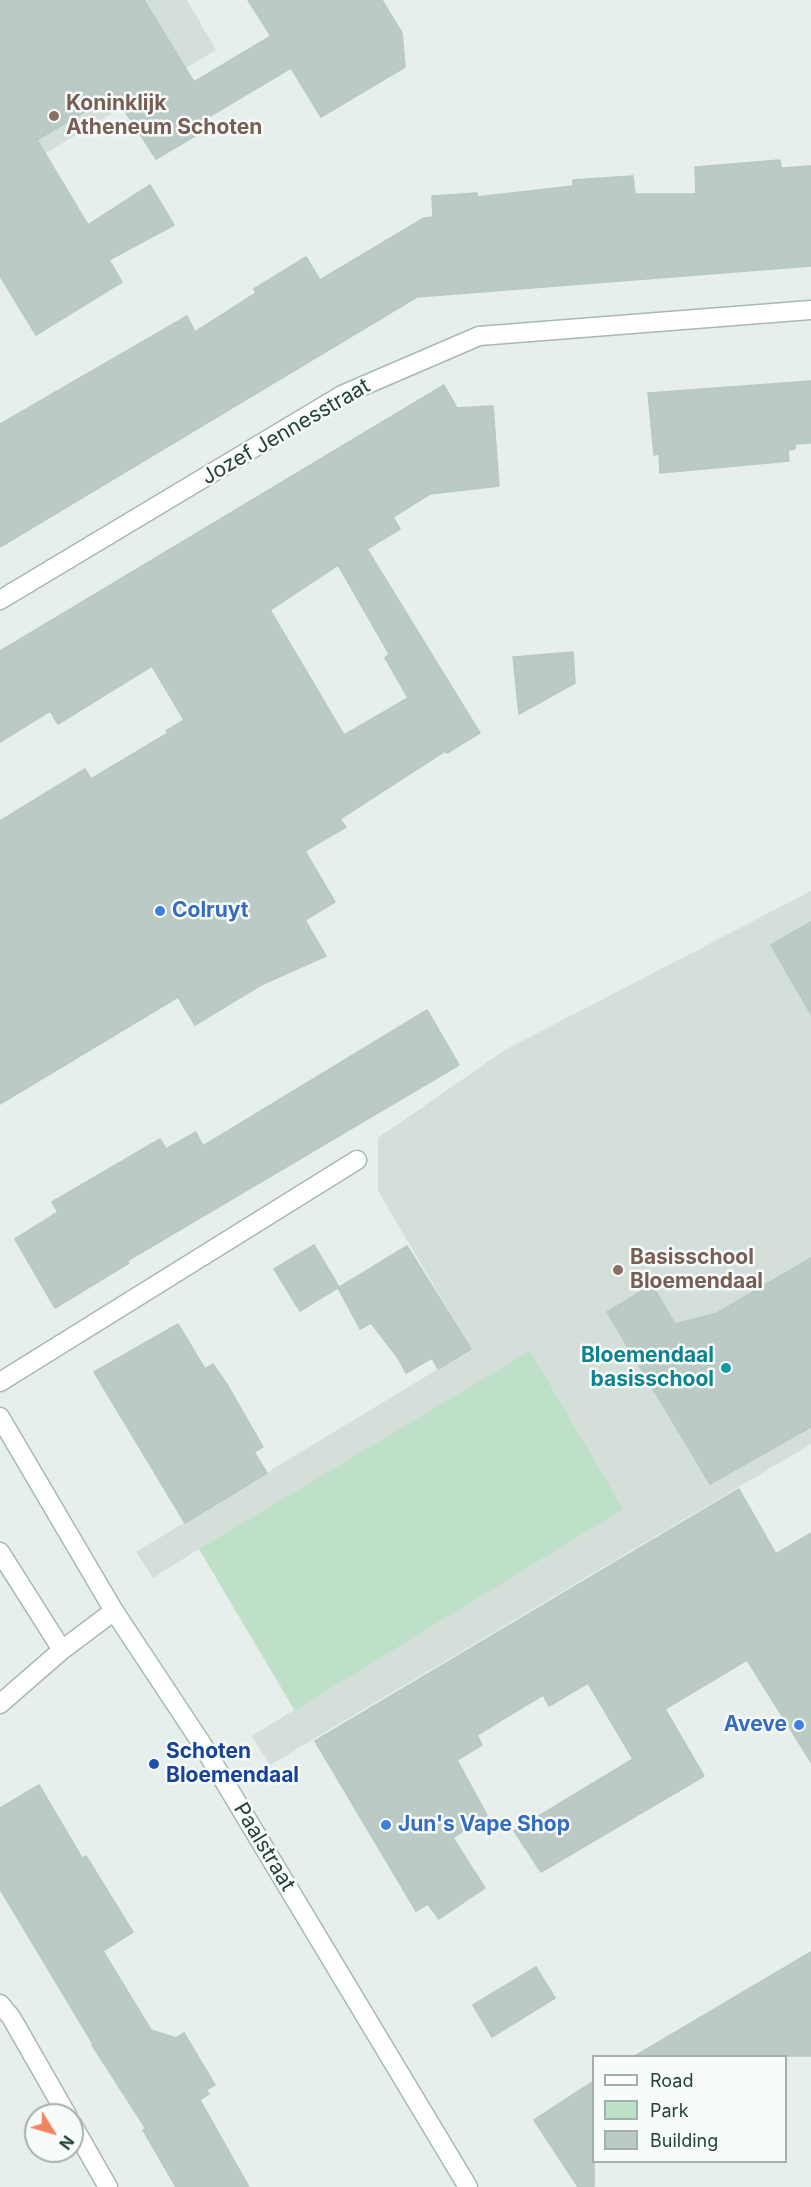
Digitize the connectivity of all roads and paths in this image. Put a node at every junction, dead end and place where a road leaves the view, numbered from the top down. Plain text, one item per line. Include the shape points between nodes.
1 (811, 310) edge
2 (0, 600) edge
3 (357, 1160) dead end
4 (0, 1382) edge
5 (0, 1417) edge
6 (0, 1552) edge
7 (114, 1611) junction
8 (62, 1650) junction
9 (0, 1704) edge
10 (0, 2004) edge
11 (60, 2103) edge
12 (84, 2145) edge
13 (108, 2187) edge
14 (468, 2187) edge

1 - 2 street, Jozef Jennesstraat via 478,336 342,395
3 - 4 street
5 - 7 street, Paalstraat
6 - 8 street
7 - 8 street
7 - 14 street, Paalstraat via 200,1742
8 - 9 street
10 - 11 street
12 - 13 street

